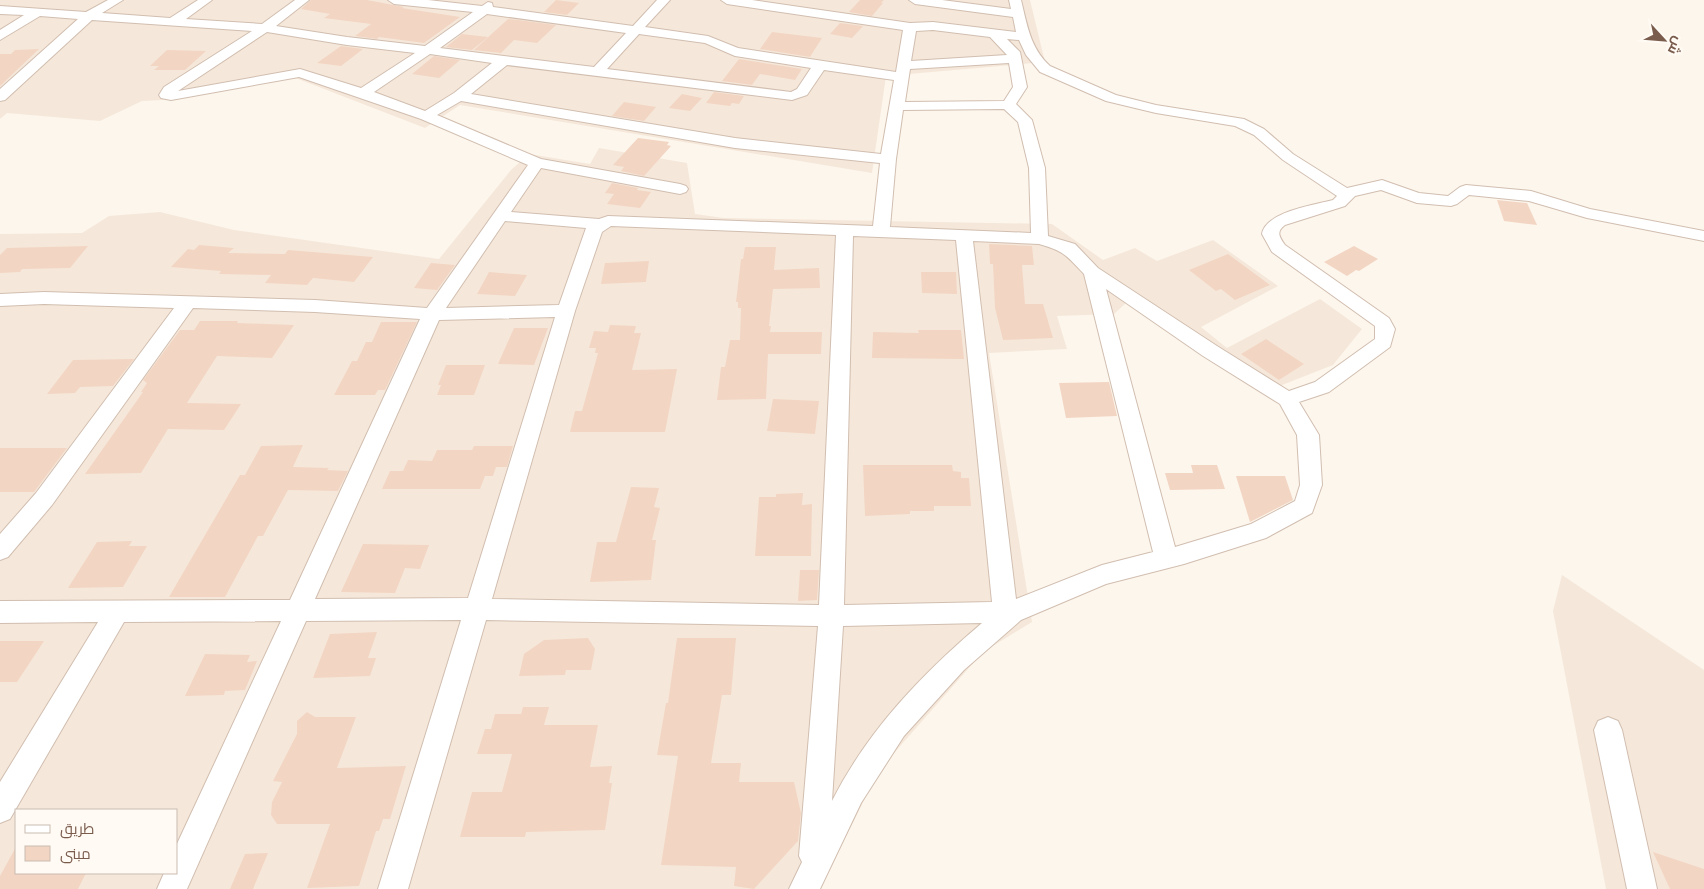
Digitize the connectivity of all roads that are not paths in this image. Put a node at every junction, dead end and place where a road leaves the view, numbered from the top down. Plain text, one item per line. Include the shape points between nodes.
1 (32, 0) edge
2 (117, 0) edge
3 (206, 0) edge
4 (303, 0) edge
5 (394, 0) edge
6 (664, 0) edge
7 (727, 0) edge
8 (1015, 0) edge
9 (746, 1) edge
10 (908, 4) edge
11 (489, 5) edge
12 (6, 10) edge
13 (38, 12) junction
14 (1018, 14) junction
15 (90, 15) junction
16 (174, 21) junction
17 (910, 27) junction
18 (265, 28) junction
19 (636, 30) junction
20 (2, 32) edge
21 (994, 33) junction
22 (1025, 37) junction
23 (428, 50) junction
24 (1014, 59) junction
25 (504, 60) junction
26 (820, 65) junction
27 (903, 71) junction
28 (596, 73) junction
29 (364, 93) junction
30 (459, 96) junction
31 (0, 97) edge
32 (1008, 105) junction
33 (897, 106) junction
34 (426, 116) junction
35 (888, 159) junction
36 (537, 163) junction
37 (680, 190) dead end
38 (1345, 193) junction
39 (499, 216) junction
40 (600, 224) junction
41 (845, 230) junction
42 (881, 232) junction
43 (964, 235) junction
44 (1704, 236) edge
45 (1040, 239) junction
46 (1092, 272) junction
47 (0, 300) edge
48 (187, 303) junction
49 (566, 311) junction
50 (432, 314) junction
51 (1287, 399) junction
52 (0, 550) edge
53 (1166, 558) junction
54 (478, 609) junction
55 (0, 612) edge
56 (117, 612) junction
57 (296, 612) junction
58 (1009, 612) junction
59 (831, 616) junction
60 (1608, 730) dead end
61 (0, 809) edge
62 (814, 866) junction
63 (172, 889) edge
64 (393, 889) edge
65 (804, 889) edge
66 (1642, 889) edge

1 - 12 street
2 - 15 street
3 - 16 street
4 - 18 street
5 - 11 street
6 - 19 street
7 - 9 street
8 - 14 street
9 - 17 street
10 - 14 street
10 - 17 street via 895,21
11 - 19 street
11 - 23 street
12 - 13 street
13 - 15 street
13 - 20 street
14 - 22 street
15 - 16 street
15 - 31 street
16 - 18 street
17 - 21 street via 933,26
17 - 27 street
18 - 23 street
18 - 29 street via 166,95 300,73
19 - 26 street via 708,40 735,52
19 - 28 street
21 - 22 street
21 - 24 street via 1013,52
22 - 38 street via 1038,64 1059,76 1136,105 1239,122 1259,132 1288,157
23 - 25 street
23 - 29 street
24 - 27 street
24 - 32 street via 1020,88
25 - 28 street
25 - 30 street
26 - 27 street
26 - 28 street via 802,92 792,96
27 - 33 street
29 - 34 street
30 - 34 street
30 - 35 street via 735,143
32 - 33 street
32 - 45 street via 1025,120 1037,168
33 - 35 street
34 - 36 street
35 - 42 street
36 - 37 street
36 - 39 street
38 - 44 street via 1382,185 1417,198 1451,201 1466,190 1531,196 1588,214
38 - 51 street via 1346,198 1339,203 1279,221 1271,228 1270,234 1278,248 1382,322 1386,335 1382,342 1322,387
39 - 40 street
39 - 50 street
40 - 41 street via 608,221
40 - 49 street via 594,229
41 - 42 street
41 - 59 street
42 - 43 street
43 - 45 street
43 - 58 street
45 - 46 street via 1069,248
46 - 51 street
46 - 53 street
47 - 48 street via 44,298
48 - 50 street via 315,306
48 - 52 street via 44,499
49 - 50 street
49 - 54 street
50 - 57 street
51 - 53 street via 1308,435 1311,485 1304,507 1258,531
53 - 58 street via 1102,575
54 - 57 street
54 - 59 street
54 - 64 street
55 - 56 street
56 - 57 street
56 - 61 street
57 - 63 street
58 - 59 street
58 - 62 street via 955,662 894,727 851,793
59 - 62 street
60 - 66 street
62 - 65 street

